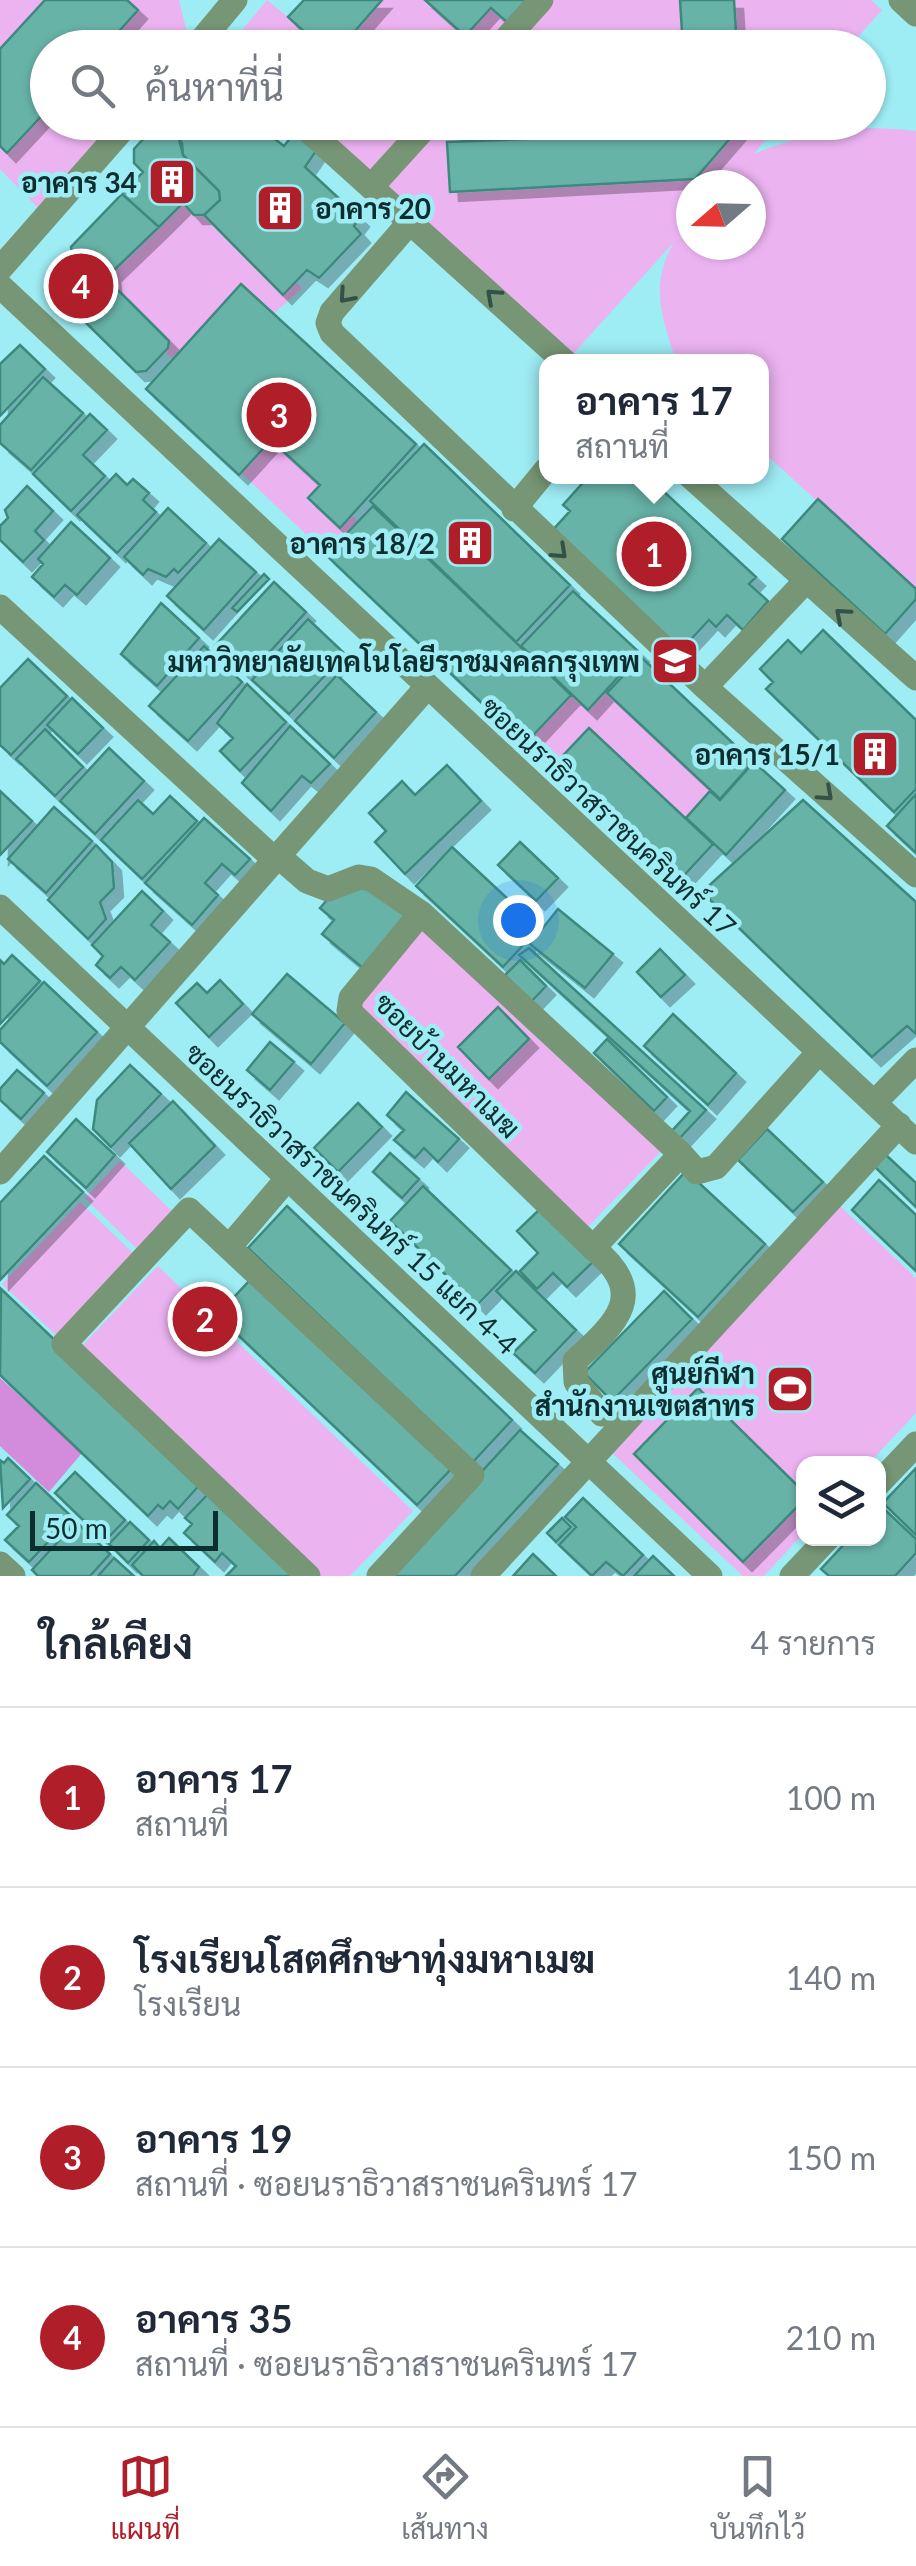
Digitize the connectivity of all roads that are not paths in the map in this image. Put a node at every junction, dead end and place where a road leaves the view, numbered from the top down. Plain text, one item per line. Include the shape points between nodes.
1 (541, 0) edge
2 (901, 0) edge
3 (232, 2) edge
4 (916, 14) edge
5 (213, 30) edge
6 (514, 30) edge
7 (113, 140) edge
8 (318, 140) edge
9 (414, 140) edge
10 (372, 187) junction
11 (410, 222) junction
12 (0, 269) edge
13 (0, 286) edge
14 (557, 354) edge
15 (539, 479) edge
16 (699, 484) edge
17 (514, 509) junction
18 (804, 583) junction
19 (0, 607) edge
20 (916, 678) edge
21 (705, 687) junction
22 (426, 688) junction
23 (275, 857) junction
24 (916, 874) edge
25 (0, 907) edge
26 (421, 913) junction
27 (127, 1030) junction
28 (819, 1052) junction
29 (916, 1060) edge
30 (874, 1103) junction
31 (907, 1133) edge
32 (681, 1154) junction
33 (0, 1172) edge
34 (287, 1179) junction
35 (230, 1246) junction
36 (593, 1248) junction
37 (602, 1414) dead end
38 (916, 1444) edge
39 (588, 1459) junction
40 (886, 1476) edge
41 (820, 1546) edge
42 (0, 1564) edge
43 (13, 1576) edge
44 (308, 1576) edge
45 (378, 1576) edge
46 (483, 1576) edge
47 (710, 1576) edge
48 (792, 1576) edge

1 - 6 street
2 - 4 street
3 - 5 street
7 - 12 street
8 - 10 street
9 - 10 street
10 - 11 street
14 -> 11 street
11 -> 17 street via 332,312 329,328
13 - 22 street, ซอยนราธิวาสราชนครินทร์ 17
15 - 17 street
16 - 18 street
17 -> 21 street
20 -> 18 street
18 - 21 street
19 - 23 street
21 -> 24 street
22 - 23 street
22 - 28 street, ซอยนราธิวาสราชนครินทร์ 17
23 - 26 street via 328,889 359,876 371,879
23 - 27 street
25 - 27 street, ซอยนราธิวาสราชนครินทร์ 15 แยก 4-4
26 - 32 street
26 - 36 street, ซอยบ้านมหาเมฆ via 351,998 349,1011
27 - 33 street
27 - 34 street, ซอยนราธิวาสราชนครินทร์ 15 แยก 4-4
28 - 30 street, ซอยนราธิวาสราชนครินทร์ 17
28 - 32 street via 716,1167 696,1172
29 - 30 street
30 - 31 street, ซอยนราธิวาสราชนครินทร์ 17
31 - 39 street
32 - 36 street
34 - 35 street
34 - 39 street, ซอยนราธิวาสราชนครินทร์ 15 แยก 4-4
35 - 44 street via 188,1210 64,1344
35 - 45 street via 472,1475
36 - 37 street, ซอยบ้านมหาเมฆ via 616,1266 624,1286 622,1309 575,1360 576,1382
38 - 40 street
39 - 46 street
39 - 47 street, ซอยนราธิวาสราชนครินทร์ 15 แยก 4-4
41 - 48 street
42 - 43 street

